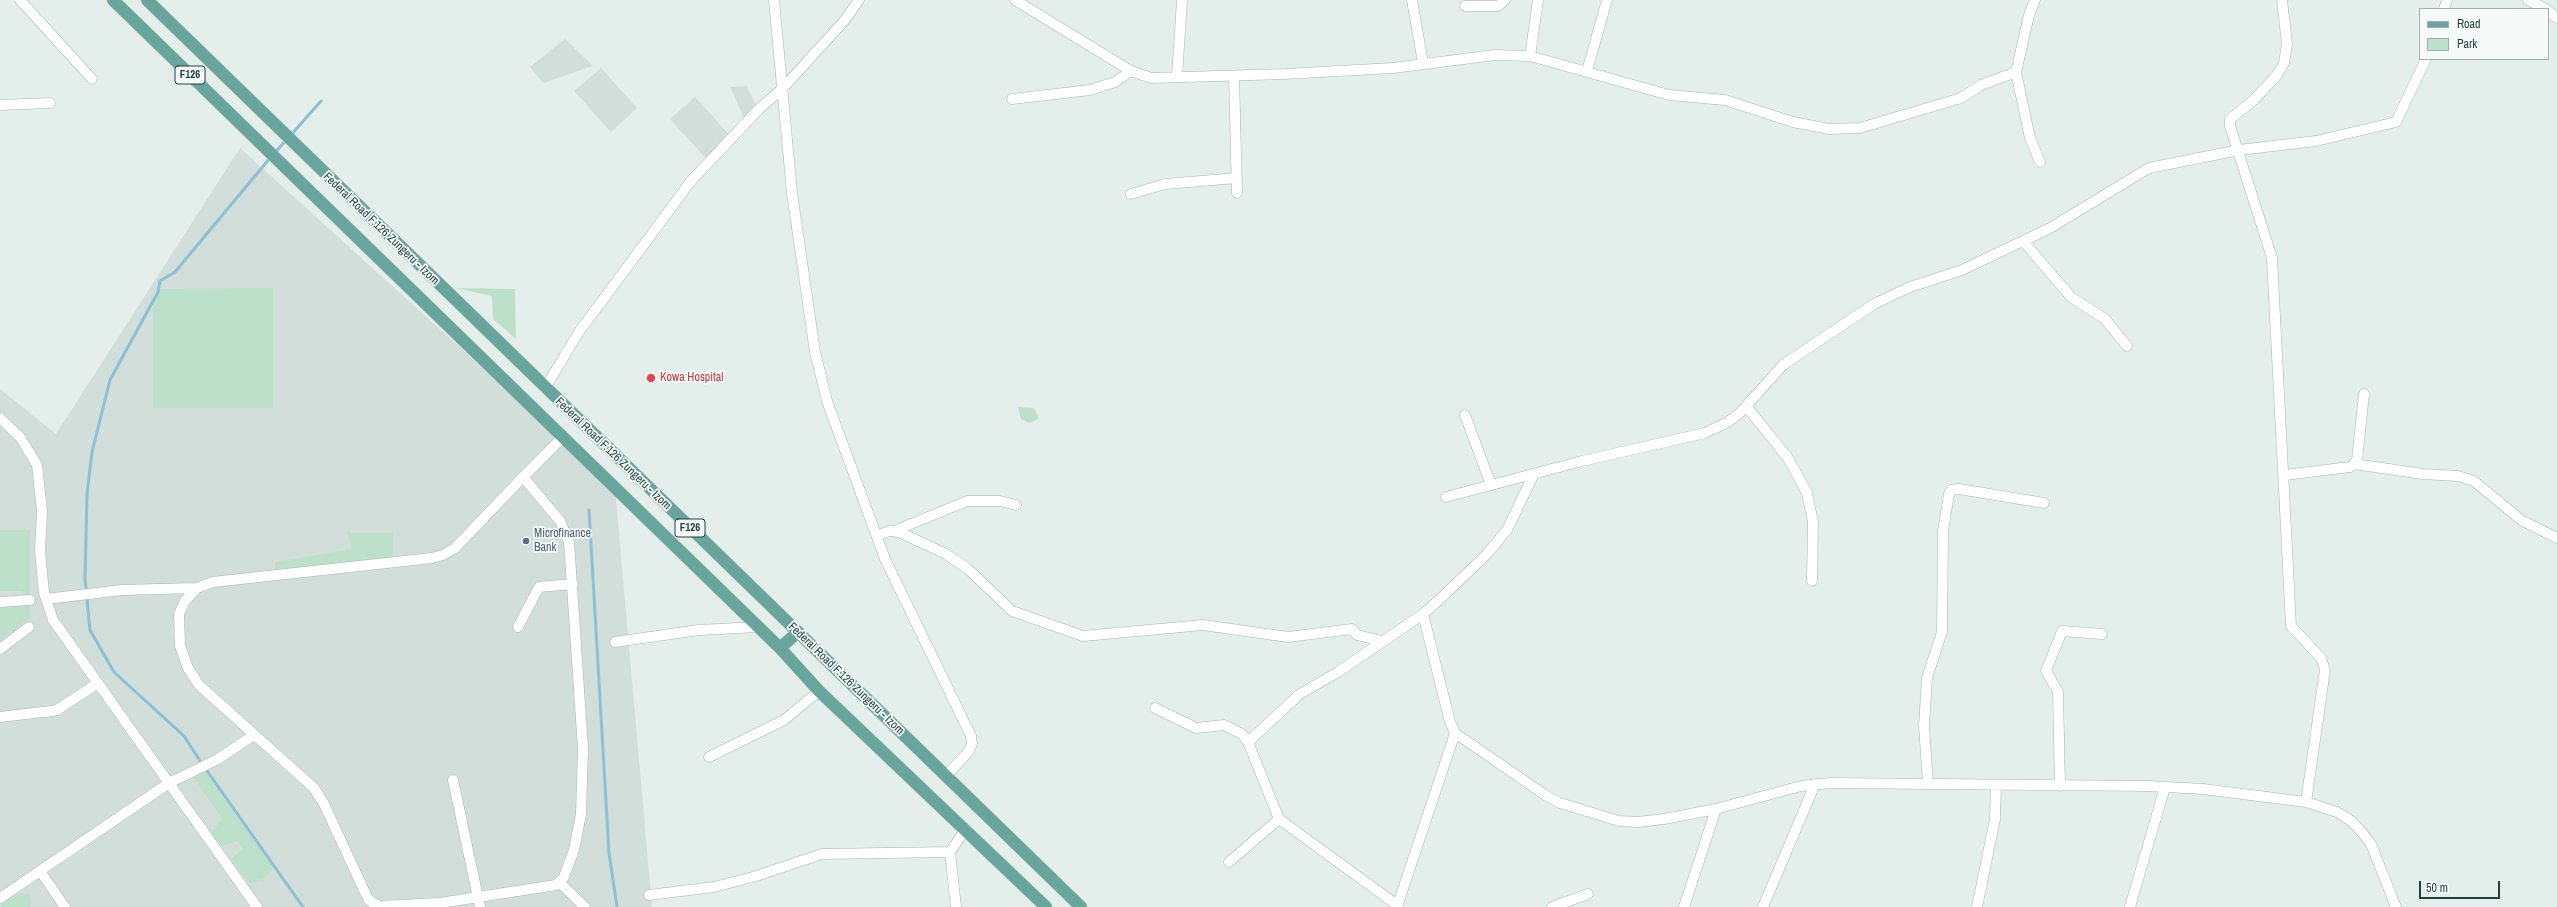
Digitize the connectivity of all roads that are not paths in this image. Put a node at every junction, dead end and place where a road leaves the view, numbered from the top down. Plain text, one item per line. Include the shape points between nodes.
1 (20, 0) edge
2 (113, 0) edge
3 (147, 0) edge
4 (774, 0) edge
5 (859, 0) edge
6 (1015, 0) edge
7 (1182, 0) edge
8 (1412, 0) edge
9 (1505, 0) edge
10 (1538, 0) edge
11 (1606, 0) edge
12 (2035, 0) edge
13 (2282, 0) edge
14 (2528, 0) edge
15 (1465, 6) dead end
16 (2543, 8) edge
17 (2549, 12) edge
18 (2557, 18) edge
19 (1530, 56) junction
20 (2426, 60) edge
21 (1423, 63) junction
22 (1130, 71) junction
23 (1587, 71) junction
24 (2016, 72) junction
25 (1234, 76) junction
26 (1177, 77) junction
27 (92, 79) dead end
28 (783, 88) junction
29 (1012, 99) dead end
30 (50, 103) dead end
31 (0, 106) edge
32 (2239, 150) junction
33 (2040, 162) dead end
34 (1237, 178) junction
35 (1237, 193) dead end
36 (1130, 194) dead end
37 (2023, 241) junction
38 (2126, 346) dead end
39 (545, 388) junction
40 (2364, 394) dead end
41 (1746, 406) junction
42 (1465, 415) dead end
43 (0, 418) edge
44 (563, 437) junction
45 (2354, 464) junction
46 (1534, 474) junction
47 (2285, 475) junction
48 (523, 477) junction
49 (1491, 485) junction
50 (1446, 497) dead end
51 (2044, 503) dead end
52 (1016, 505) dead end
53 (894, 531) junction
54 (877, 536) junction
55 (2557, 538) edge
56 (1812, 581) dead end
57 (573, 584) junction
58 (198, 588) junction
59 (46, 599) junction
60 (30, 600) dead end
61 (0, 602) edge
62 (1423, 614) junction
63 (29, 627) dead end
64 (518, 627) dead end
65 (758, 627) junction
66 (798, 632) junction
67 (2102, 634) dead end
68 (1382, 640) junction
69 (615, 642) dead end
70 (780, 648) junction
71 (0, 649) edge
72 (98, 683) junction
73 (819, 691) junction
74 (1155, 708) dead end
75 (0, 717) edge
76 (1455, 733) junction
77 (254, 735) junction
78 (1248, 742) junction
79 (709, 758) dead end
80 (946, 776) junction
81 (453, 780) dead end
82 (170, 783) junction
83 (1815, 784) junction
84 (1928, 784) junction
85 (1996, 785) junction
86 (2060, 786) junction
87 (2165, 787) junction
88 (2306, 802) junction
89 (1716, 809) junction
90 (1279, 819) junction
91 (966, 829) junction
92 (950, 852) junction
93 (1230, 862) dead end
94 (40, 871) junction
95 (560, 883) junction
96 (1588, 894) dead end
97 (649, 895) dead end
98 (0, 898) edge
99 (479, 903) edge
100 (372, 905) edge
101 (1397, 906) edge
102 (65, 907) edge
103 (257, 907) edge
104 (585, 907) edge
105 (956, 907) edge
106 (1046, 907) edge
107 (1081, 907) edge
108 (1552, 907) edge
109 (1684, 907) edge
110 (1763, 907) edge
111 (1977, 907) edge
112 (2130, 907) edge
113 (2396, 907) edge

1 - 27 street
2 - 44 main road, Federal Road F.126 Zungeru - Izom / F126
3 - 39 main road, Federal Road F.126 Zungeru - Izom / F126
4 - 28 street
5 - 28 street
6 - 22 street
7 - 26 street
8 - 21 street
9 - 15 street via 1498,6
10 - 19 street
11 - 23 street
12 - 24 street
13 - 32 street via 2286,55 2277,75 2254,100 2230,119
14 - 16 street
17 - 18 street
19 - 21 street via 1495,55
19 - 23 street
20 - 32 street via 2396,122 2316,141
21 - 25 street via 1393,68
22 - 26 street via 1151,78
22 - 29 street via 1115,82 1090,90
23 - 24 street via 1670,95 1725,100 1793,122 1829,129 1860,128 1961,98 1981,85
24 - 33 street via 2030,138
25 - 26 street
25 - 34 street
28 - 39 street via 759,109 691,181 579,332
28 - 54 street via 792,193 814,352 827,402
30 - 31 street
32 - 37 street via 2149,168 2050,228
32 - 47 street via 2272,258
34 - 35 street
34 - 36 street via 1165,184
37 - 38 street via 2071,296 2105,319
37 - 41 street via 1962,270 1910,287 1874,304 1783,365
39 - 66 main road, Federal Road F.126 Zungeru - Izom / F126
40 - 45 street via 2357,460
41 - 46 street via 1733,419 1705,433
41 - 56 street via 1788,458 1807,492 1813,522
42 - 49 street
43 - 59 street via 20,437 38,465 42,511 40,551
44 - 48 street
44 - 65 main road, Federal Road F.126 Zungeru - Izom / F126
45 - 47 street via 2350,467
45 - 55 street via 2423,474 2458,476 2474,481 2521,520
46 - 49 street
46 - 62 street via 1507,530 1487,554
47 - 88 street via 2291,626 2321,658 2325,670
48 - 57 street via 565,530 569,542
48 - 58 street via 455,548 443,555 213,582
49 - 50 street
51 - 84 street via 1959,489 1951,490 1949,494 1943,531 1942,632 1927,678 1924,726
52 - 53 street via 1000,500 967,500
53 - 54 street
53 - 68 street via 959,562 1015,612 1083,636 1203,625 1288,637 1352,629 1357,635
54 - 80 street via 899,588 971,736 972,744 969,751
57 - 64 street via 539,587
57 - 95 street via 583,749 581,814 574,850
58 - 59 street via 122,590
58 - 77 street via 185,601 179,614 180,646 188,668 199,684
59 - 72 street via 53,620
60 - 61 street
62 - 68 street
62 - 76 street
63 - 71 street
65 - 69 street via 699,630
65 - 70 main road, Federal Road F.126 Zungeru - Izom / F126
66 - 70 main road
66 - 80 main road, Federal Road F.126 Zungeru - Izom / F126
67 - 86 street via 2062,631 2046,672 2058,692
68 - 78 street via 1338,672 1300,694
70 - 73 main road, Federal Road F.126 Zungeru - Izom / F126
72 - 75 street via 53,711
72 - 82 street
73 - 79 street via 784,720
73 - 91 main road, Federal Road F.126 Zungeru - Izom / F126
74 - 78 street via 1196,728 1224,725 1242,734
76 - 89 street via 1560,803 1619,821 1664,819
76 - 101 street
77 - 82 street via 218,758
77 - 100 street via 314,788
78 - 90 street
80 - 107 main road, Federal Road F.126 Zungeru - Izom / F126
81 - 99 street
82 - 94 street
82 - 103 street
83 - 84 street
83 - 89 street
83 - 110 street
84 - 85 street
85 - 86 street
85 - 111 street via 1994,819
86 - 87 street
87 - 88 street via 2203,789
87 - 112 street
88 - 113 street via 2337,812 2360,830 2371,844
89 - 109 street
90 - 93 street
90 - 101 street
91 - 92 street
91 - 106 main road, Federal Road F.126 Zungeru - Izom / F126
92 - 97 street via 822,854 714,887
92 - 105 street
94 - 98 street
94 - 102 street
95 - 99 street
95 - 104 street
96 - 108 street
99 - 100 street

